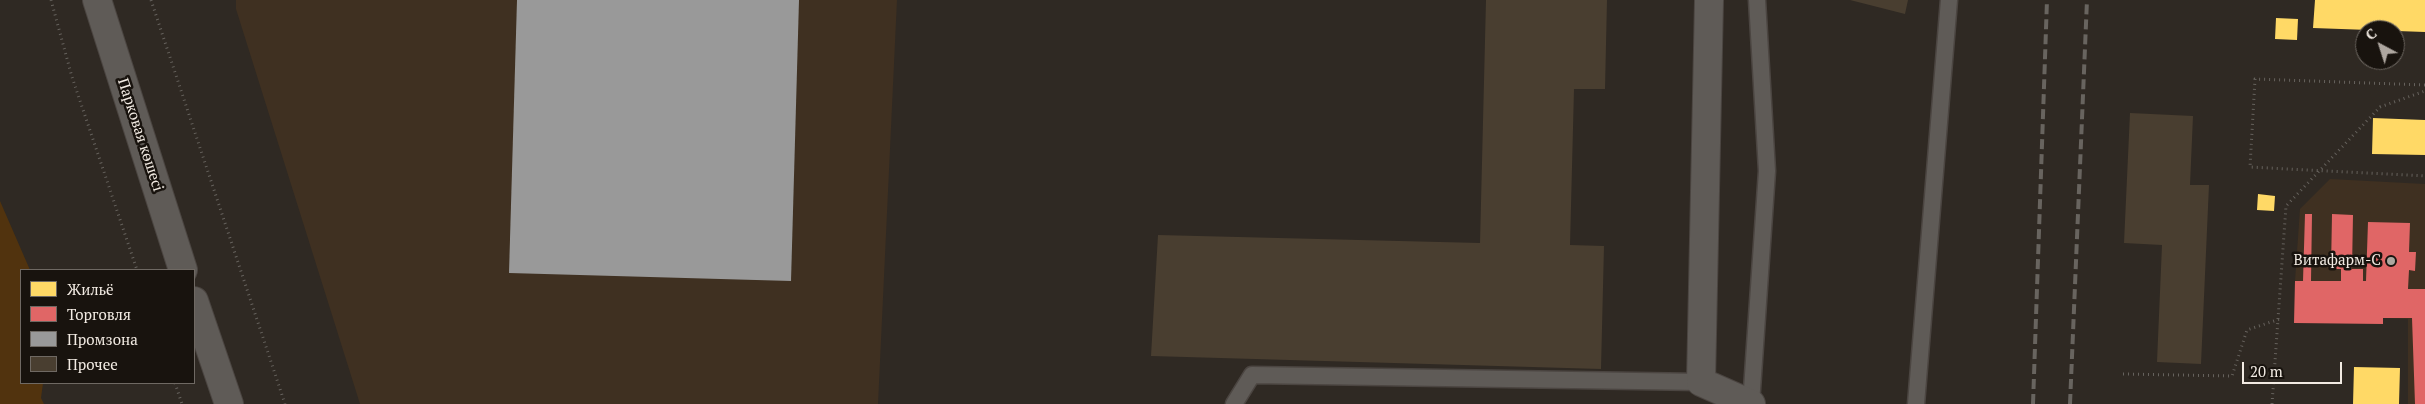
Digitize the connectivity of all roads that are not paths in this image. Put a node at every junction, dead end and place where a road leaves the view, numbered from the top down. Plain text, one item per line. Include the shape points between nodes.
1 (97, 0) edge
2 (1708, 0) edge
3 (1757, 0) edge
4 (1949, 0) edge
5 (183, 269) edge
6 (195, 304) edge
7 (1701, 382) junction
8 (229, 404) edge
9 (1234, 404) edge
10 (1751, 404) edge
11 (1916, 404) edge

1 - 5 street, Парковая көшесі
2 - 7 street
3 - 10 lane via 1767,171
4 - 11 lane
6 - 8 street
7 - 9 lane via 1252,375
7 - 10 street

